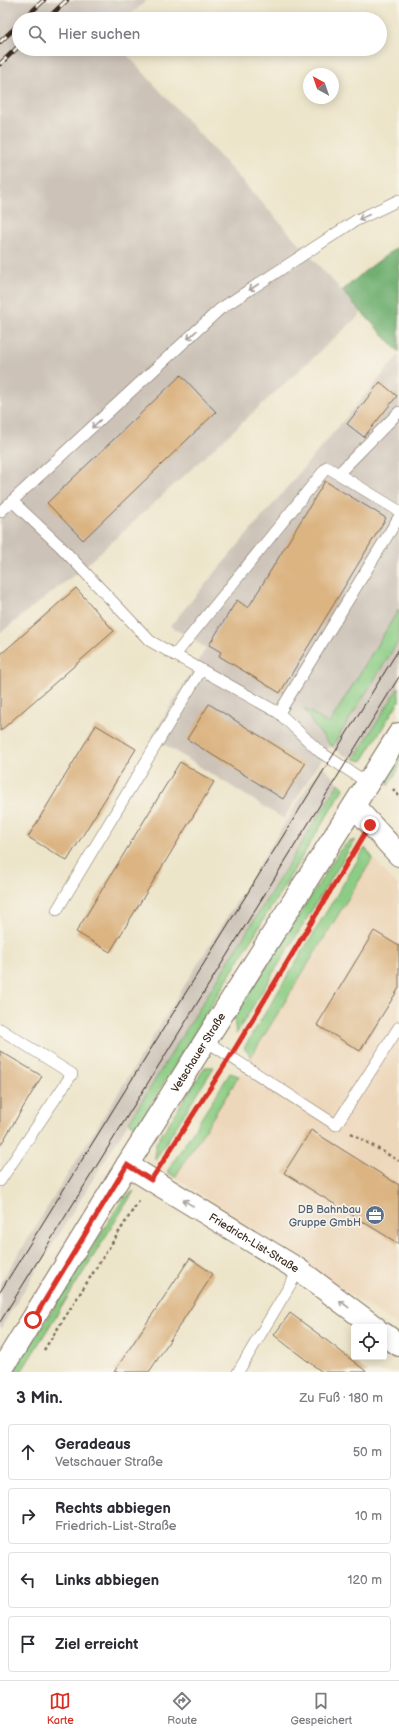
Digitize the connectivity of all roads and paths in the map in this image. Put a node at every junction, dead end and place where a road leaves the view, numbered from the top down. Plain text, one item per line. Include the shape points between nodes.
1 (399, 200) edge
2 (399, 412) edge
3 (339, 474) junction
4 (12, 501) junction
5 (399, 511) edge
6 (0, 512) edge
7 (399, 517) edge
8 (175, 655) junction
9 (201, 670) junction
10 (279, 714) junction
11 (399, 734) edge
12 (368, 783) junction
13 (396, 784) dead end
14 (393, 789) junction
15 (389, 795) dead end
16 (399, 796) edge
17 (354, 806) junction
18 (399, 855) edge
19 (342, 872) dead end
20 (57, 910) dead end
21 (399, 1027) edge
22 (0, 1029) edge
23 (206, 1041) junction
24 (230, 1057) junction
25 (336, 1125) junction
26 (399, 1161) edge
27 (127, 1165) junction
28 (151, 1180) junction
29 (0, 1181) edge
30 (299, 1270) junction
31 (371, 1324) edge
32 (387, 1336) edge
33 (399, 1345) edge
34 (42, 1352) dead end
35 (0, 1372) edge
36 (238, 1372) edge

1 -> 4 lane via 354,221 220,309
2 - 3 lane
3 - 5 lane
3 - 8 lane via 327,467
4 - 6 lane
4 - 8 lane via 60,546 150,641
7 - 10 lane
8 - 9 lane
9 - 10 lane
9 - 20 lane
10 - 12 lane via 320,752
11 - 12 street, Vetschauer Straße
12 - 17 street, Vetschauer Straße
13 - 14 path
14 - 15 path
14 - 16 path
17 - 18 street
17 - 23 street, Vetschauer Straße
19 - 24 path
21 - 25 lane
22 - 29 lane via 72,1074
23 - 24 lane
23 - 27 street, Vetschauer Straße
24 - 25 lane
24 - 28 path
25 - 26 path
27 - 28 street, Friedrich-List-Straße
27 - 35 street, Vetschauer Straße
30 -> 28 street, Friedrich-List-Straße
28 - 34 path
31 -> 30 street, Friedrich-List-Straße
30 - 36 lane
32 - 33 street

